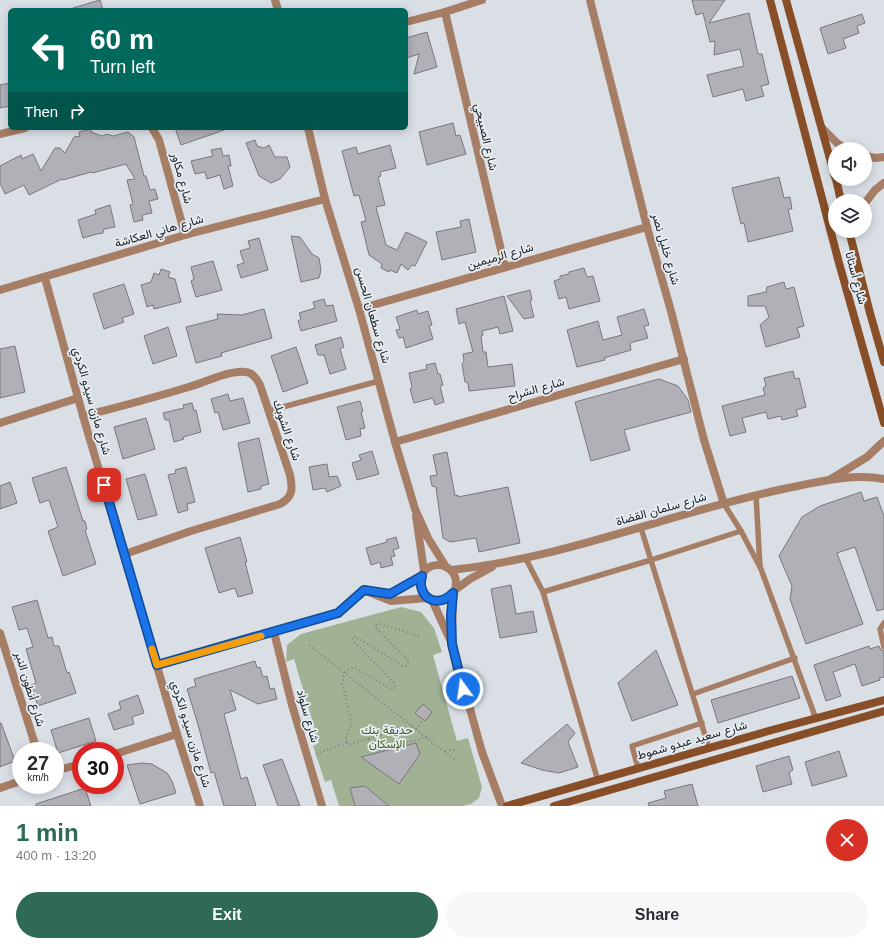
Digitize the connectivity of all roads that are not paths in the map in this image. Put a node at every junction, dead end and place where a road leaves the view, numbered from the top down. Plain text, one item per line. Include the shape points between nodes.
1 (482, 0) edge
2 (590, 0) edge
3 (770, 0) edge
4 (786, 0) edge
5 (445, 12) junction
6 (408, 21) edge
7 (822, 128) junction
8 (17, 130) edge
9 (153, 130) edge
10 (308, 130) edge
11 (0, 134) edge
12 (836, 142) edge
13 (828, 151) edge
14 (872, 157) edge
15 (884, 157) edge
16 (884, 184) edge
17 (872, 194) edge
18 (325, 199) junction
19 (647, 227) junction
20 (185, 235) junction
21 (852, 238) edge
22 (505, 267) junction
23 (45, 278) junction
24 (0, 290) edge
25 (359, 308) junction
26 (684, 359) junction
27 (884, 362) edge
28 (379, 381) junction
29 (78, 398) junction
30 (268, 410) junction
31 (83, 416) junction
32 (0, 423) edge
33 (884, 423) edge
34 (884, 441) edge
35 (395, 442) junction
36 (830, 479) junction
37 (884, 479) edge
38 (756, 495) junction
39 (724, 504) junction
40 (415, 509) junction
41 (641, 528) junction
42 (741, 531) junction
43 (125, 554) junction
44 (526, 559) junction
45 (651, 560) junction
46 (498, 564) junction
47 (448, 569) junction
48 (760, 569) junction
49 (423, 574) junction
50 (364, 590) junction
51 (454, 592) junction
52 (543, 592) junction
53 (430, 599) junction
54 (884, 623) edge
55 (274, 632) junction
56 (0, 633) edge
57 (452, 644) junction
58 (884, 646) edge
59 (795, 658) junction
60 (157, 665) junction
61 (693, 694) junction
62 (884, 700) edge
63 (884, 711) edge
64 (816, 718) junction
65 (702, 723) junction
66 (177, 734) junction
67 (34, 742) edge
68 (709, 748) junction
69 (124, 751) edge
70 (638, 768) junction
71 (598, 781) junction
72 (12, 784) edge
73 (0, 788) edge
74 (200, 806) edge
75 (322, 806) edge
76 (502, 806) edge
77 (507, 806) edge
78 (554, 806) edge

1 - 5 street
2 - 19 street, شارع خليل نصر
3 - 33 street, شارع أستانا
4 - 7 street
5 - 6 street
5 - 22 street, شارع الصبيحي
7 - 12 street
7 - 13 street
8 - 11 street
9 - 20 street, شارع مكاور via 159,140
10 - 18 street, شارع سطعان الحسن
14 - 15 street
16 - 17 street
18 - 20 street, شارع هاني العكاشة
18 - 25 street, شارع سطعان الحسن
19 - 22 street, شارع الرميمين
19 - 26 street, شارع خليل نصر
20 - 23 street, شارع هاني العكاشة
21 - 27 street, شارع أستانا
22 - 25 street, شارع الرميمين
23 - 24 street, شارع هاني العكاشة
23 - 29 street, شارع مازن سيدو الكردي
25 - 28 street, شارع سطعان الحسن
26 - 35 street, شارع الشراح
26 - 39 street, شارع خليل نصر via 704,440
28 - 30 lane
28 - 35 street, شارع سطعان الحسن
29 - 31 street, شارع مازن سيدو الكردي
29 - 32 street
30 - 31 street, شارع الشوبك via 256,378 245,372 227,374
30 - 43 street, شارع الشوبك via 291,482 291,494 286,501
31 - 43 street, شارع مازن سيدو الكردي
34 - 36 street, شارع سلمان القضاة via 867,457
35 - 40 street, شارع سطعان الحسن
36 - 37 street, شارع سلمان القضاة
36 - 38 street, شارع سلمان القضاة
38 - 39 street, شارع سلمان القضاة
38 - 48 lane
39 - 41 street, شارع سلمان القضاة
39 - 42 lane
40 - 47 street, شارع سطعان الحسن via 428,538
40 - 49 street, شارع سطعان الحسن
41 - 44 street, شارع سلمان القضاة
41 - 45 lane
42 - 45 lane
42 - 48 lane
43 - 60 street, شارع مازن سيدو الكردي
44 - 46 street, شارع سلمان القضاة
44 - 52 lane
45 - 52 lane
45 - 61 lane
46 - 47 street, شارع سلمان القضاة
46 - 51 street, شارع سلمان القضاة via 470,579
47 - 49 street via 434,566
47 - 51 street via 456,579
48 - 59 lane
49 - 50 street via 390,594
49 - 53 street via 421,588
50 - 53 street via 392,600
50 - 55 street via 338,613
51 - 53 street via 443,600
51 - 57 street via 451,616
52 - 71 lane
53 - 57 street
54 - 58 lane via 880,629
55 - 60 street
55 - 75 street, شارع سلواد
56 - 67 street, شارع أنطون النبر
57 - 76 street via 482,752
59 - 61 lane
59 - 64 lane
60 - 66 street, شارع مازن سيدو الكردي
61 - 65 lane
62 - 64 street, شارع سعيد عبدو شموط
63 - 78 street, شارع سعيد عبدو شموط
64 - 68 street, شارع سعيد عبدو شموط
65 - 68 lane
65 - 70 lane via 632,746
66 - 69 street
66 - 74 street, شارع مازن سيدو الكردي
68 - 70 street, شارع سعيد عبدو شموط
70 - 71 street, شارع سعيد عبدو شموط
71 - 77 street, شارع سعيد عبدو شموط
72 - 73 street

